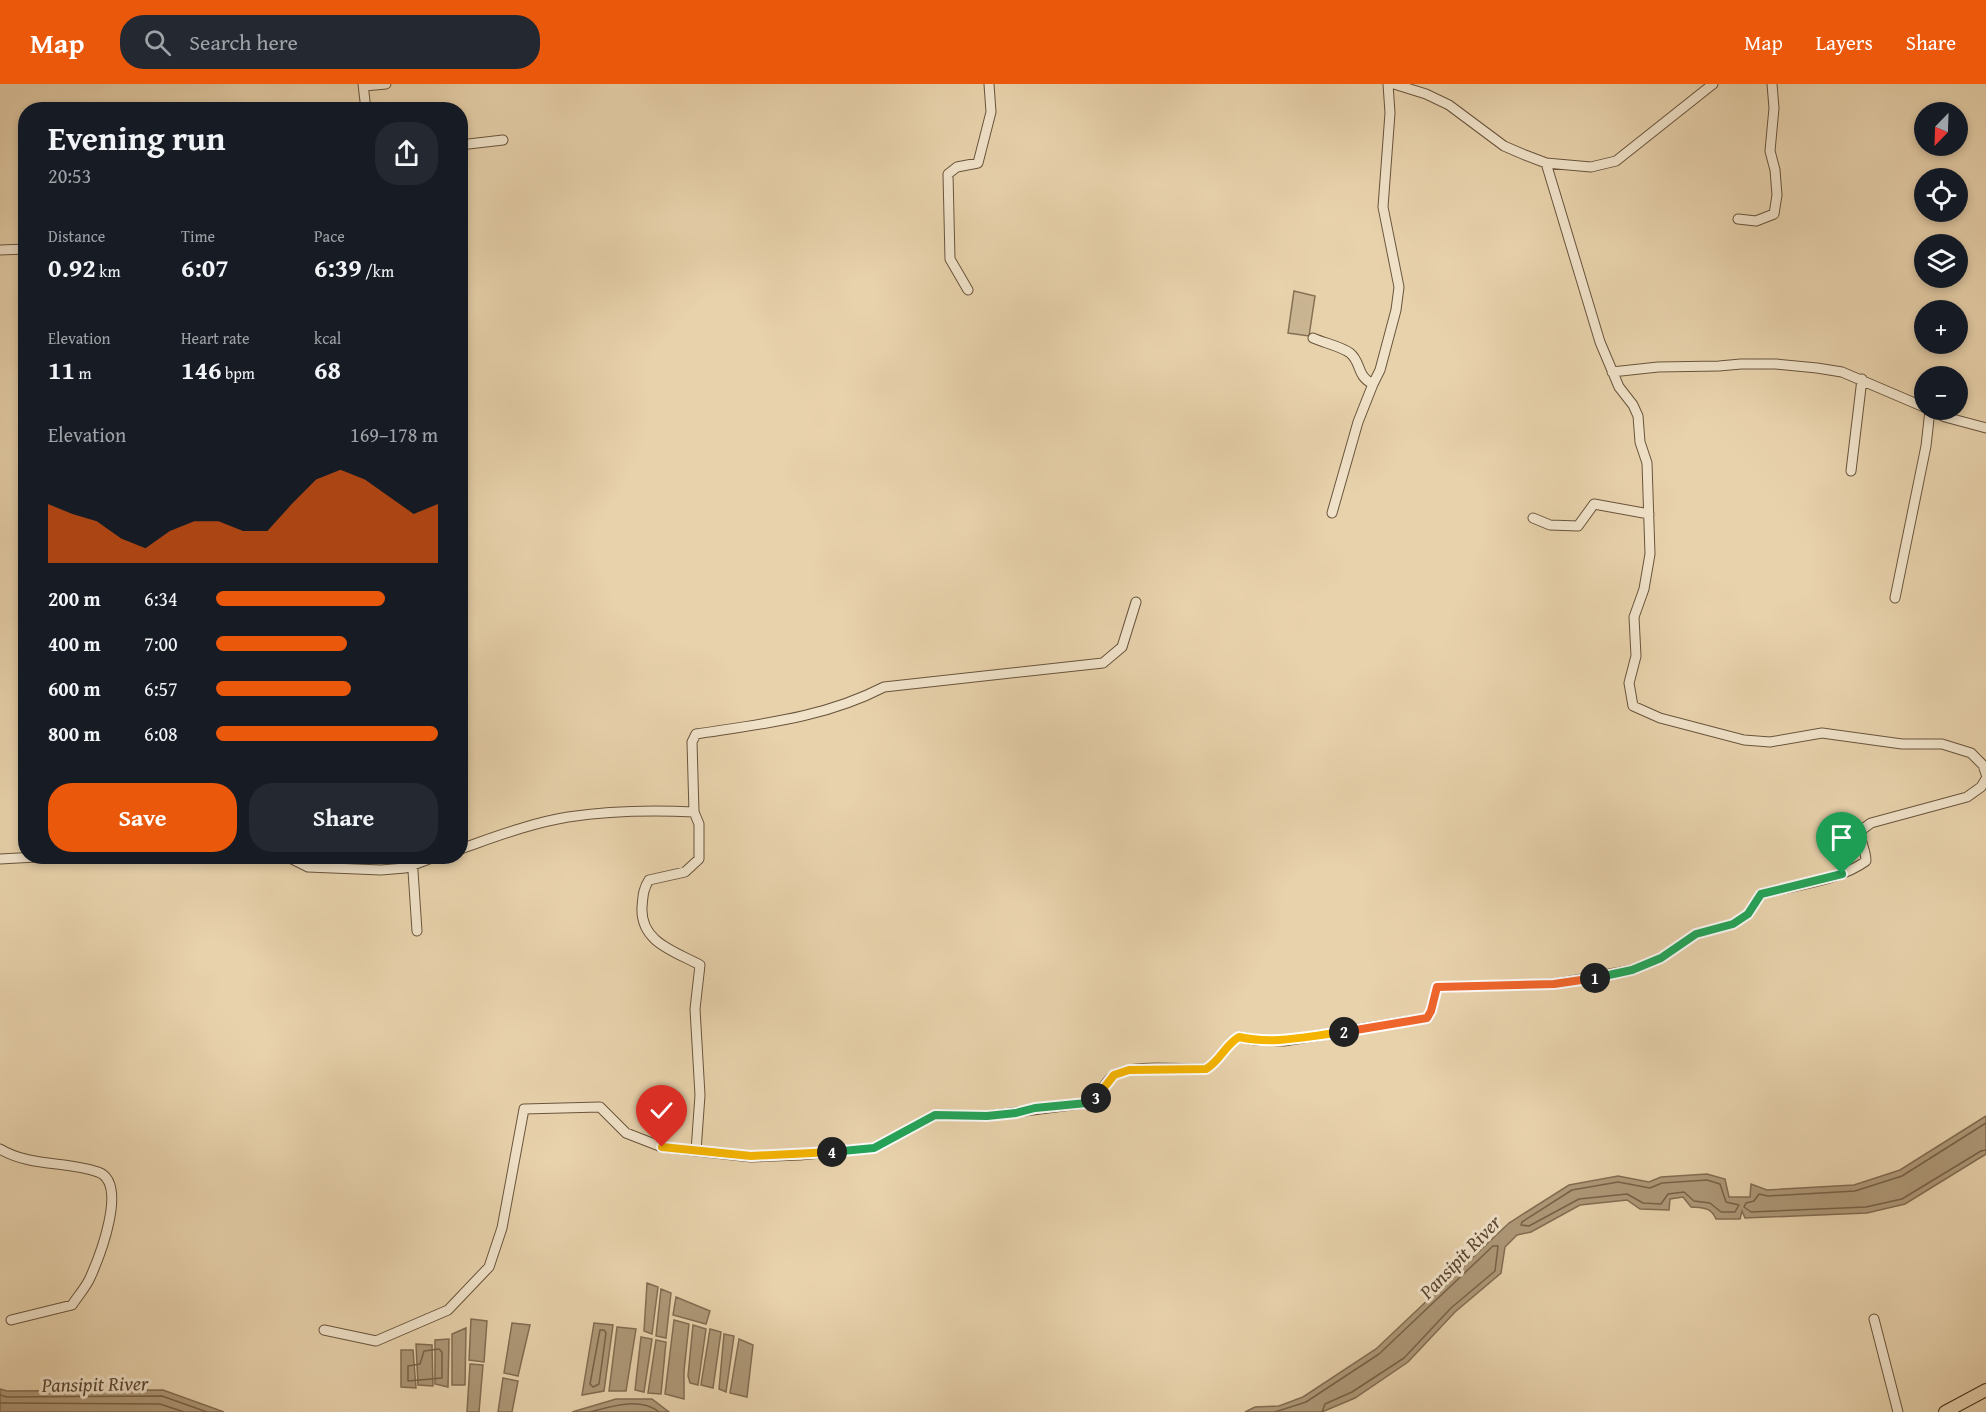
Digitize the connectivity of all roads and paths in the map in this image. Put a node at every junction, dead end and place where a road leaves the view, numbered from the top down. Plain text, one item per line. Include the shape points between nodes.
1 (386, 84) edge
2 (989, 84) edge
3 (1388, 84) edge
4 (1394, 84) edge
5 (1713, 84) edge
6 (1772, 84) edge
7 (363, 85) edge
8 (365, 102) edge
9 (503, 140) dead end
10 (468, 144) edge
11 (1546, 163) junction
12 (1738, 219) dead end
13 (18, 249) edge
14 (0, 250) edge
15 (968, 290) dead end
16 (1312, 338) dead end
17 (1611, 372) junction
18 (1862, 379) junction
19 (1373, 384) junction
20 (1914, 402) edge
21 (1928, 420) edge
22 (1956, 420) edge
23 (1986, 428) edge
24 (1851, 471) dead end
25 (1332, 513) dead end
26 (1649, 514) junction
27 (1533, 518) dead end
28 (1895, 598) dead end
29 (1136, 602) dead end
30 (1986, 774) edge
31 (1986, 779) edge
32 (694, 812) junction
33 (468, 846) edge
34 (18, 858) edge
35 (0, 859) edge
36 (302, 864) edge
37 (409, 864) edge
38 (413, 864) edge
39 (417, 931) dead end
40 (0, 1149) edge
41 (696, 1151) junction
42 (1874, 1319) dead end
43 (11, 1320) dead end
44 (324, 1330) dead end
45 (1986, 1390) edge
46 (1898, 1412) edge
47 (1945, 1412) edge

1 - 7 street
2 - 15 street via 991,112 978,163 957,167 948,174 950,259
3 - 19 street via 1390,112 1383,207 1399,287 1380,370
4 - 11 street via 1449,105 1504,146
5 - 11 street via 1616,161 1591,167
6 - 12 street via 1770,151 1776,187 1774,214 1756,221
7 - 8 street
9 - 10 street
11 - 17 street
13 - 14 street
16 - 19 street via 1349,353 1361,375
17 - 18 street via 1668,366 1776,364 1842,372
17 - 26 street via 1638,416 1647,463
18 - 20 street
18 - 24 street
19 - 25 street
21 - 28 street
22 - 23 street
26 - 27 street via 1594,504 1578,526 1550,525
26 - 30 street via 1650,554 1634,617 1636,656 1629,683 1633,706 1744,740 1770,742 1822,733 1902,744 1942,744 1971,753
29 - 32 street via 1122,647 1103,663 884,687 854,702 797,718 696,734 692,742
31 - 41 street via 1967,797 1871,823 1860,831 1866,861 1856,869 1761,894 1748,914 1733,924 1696,934 1661,958 1632,970 1554,984 1437,987 1427,1018 1284,1041 1239,1037 1206,1069 1129,1070 1114,1075 1098,1098 1087,1103 997,1115 935,1115 874,1148 761,1156
32 - 33 street via 568,817
32 - 41 street via 699,824 699,859 685,872 649,880 643,889 641,919 652,939 700,965 695,1009 700,1095
34 - 35 street
36 - 37 street via 381,870 405,868
38 - 39 street
40 - 43 street via 19,1157 100,1172 110,1184 113,1200 90,1279 72,1305
41 - 44 street via 662,1147 626,1133 600,1107 524,1109 502,1228 489,1267 448,1310 376,1341
42 - 46 street
45 - 47 main road

